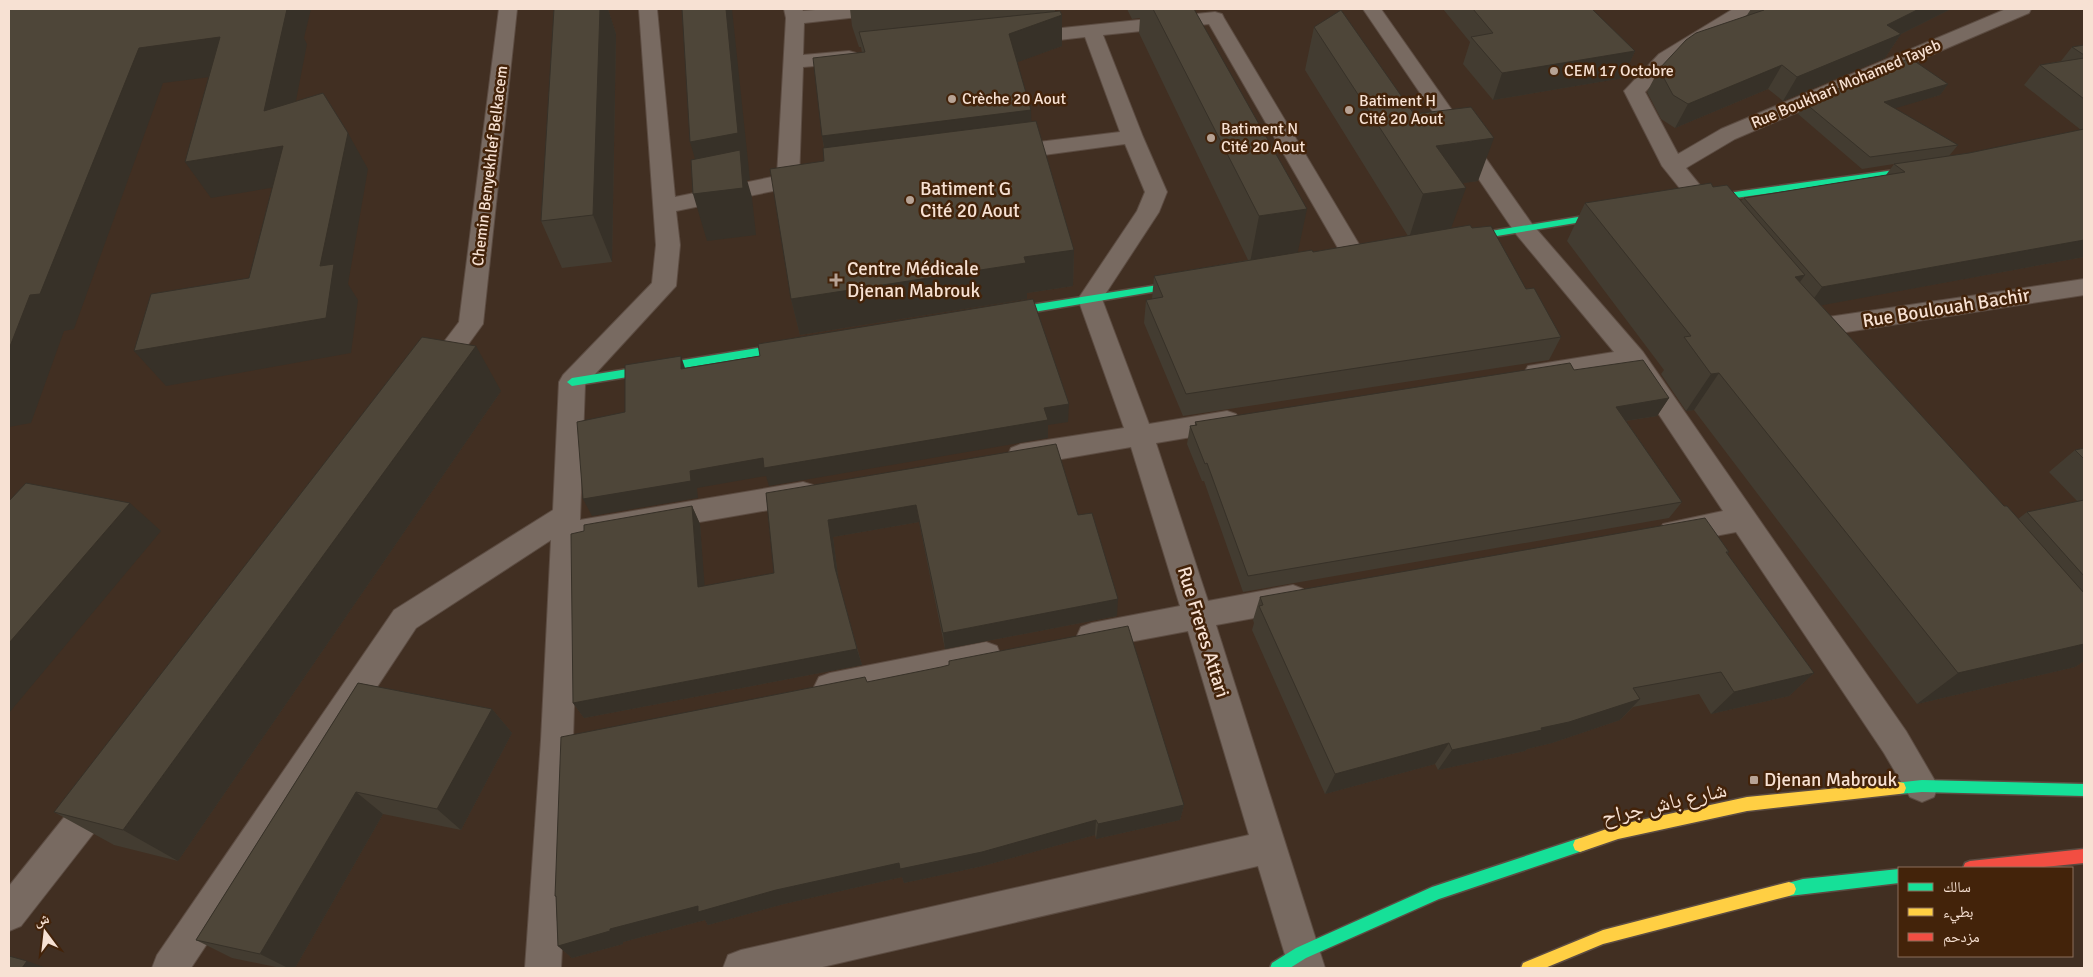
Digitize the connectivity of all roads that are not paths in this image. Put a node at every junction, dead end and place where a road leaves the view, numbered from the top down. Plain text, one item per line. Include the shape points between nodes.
1 (508, 9) edge
2 (648, 9) edge
3 (876, 9) edge
4 (1372, 9) edge
5 (1746, 9) edge
6 (2022, 9) edge
7 (794, 14) edge
8 (1092, 31) junction
9 (1002, 41) edge
10 (863, 55) edge
11 (793, 62) junction
12 (1132, 138) junction
13 (984, 156) edge
14 (1672, 166) junction
15 (1934, 168) edge
16 (1696, 201) junction
17 (664, 206) junction
18 (1622, 213) edge
19 (1524, 229) junction
20 (1726, 230) edge
21 (1448, 241) edge
22 (1354, 256) edge
23 (1198, 281) edge
24 (2084, 287) edge
25 (1090, 299) junction
26 (983, 316) edge
27 (807, 344) edge
28 (1827, 351) edge
29 (1634, 358) junction
30 (1516, 376) edge
31 (572, 382) junction
32 (417, 394) edge
33 (1249, 418) edge
34 (1140, 435) junction
35 (994, 460) edge
36 (828, 489) edge
37 (1743, 519) junction
38 (566, 525) junction
39 (1646, 536) edge
40 (1315, 594) edge
41 (1198, 615) junction
42 (1062, 641) edge
43 (1014, 651) edge
44 (800, 693) edge
45 (586, 735) edge
46 (557, 740) junction
47 (118, 774) edge
48 (1922, 786) junction
49 (2084, 790) edge
50 (1268, 847) junction
51 (2084, 856) edge
52 (1980, 867) edge
53 (1898, 876) edge
54 (9, 914) edge
55 (1295, 963) edge
56 (170, 968) edge
57 (543, 968) edge
58 (741, 968) edge
59 (1528, 968) edge

1 - 32 street, Chemin Benyekhlef Belkacem via 471,324
2 - 17 street
3 - 7 street
4 - 19 street
5 - 14 street via 1666,58 1634,91
6 - 14 street, Rue Boukhari Mohamed Tayeb via 1728,134
7 - 11 street
8 - 9 street
8 - 12 street
8 - 22 street via 1216,18
10 - 11 street
11 - 17 street via 798,180
12 - 13 street
12 - 25 street via 1156,192 1148,212
14 - 16 street
15 - 16 main road
16 - 20 street
17 - 31 street via 668,245 664,286
18 - 19 main road
19 - 21 main road
19 - 29 street
23 - 25 main road
24 - 28 street, Rue Boulouah Bachir via 1801,321
25 - 26 main road
25 - 34 street, Rue Freres Attari
27 - 31 main road
29 - 30 street
29 - 37 street
31 - 38 street
33 - 34 street
34 - 35 street
34 - 41 street, Rue Freres Attari
36 - 38 street
37 - 39 street
37 - 48 street
38 - 46 street
38 - 56 street via 405,619
40 - 41 street
41 - 42 street
41 - 50 street, Rue Freres Attari
43 - 44 street
45 - 46 street
46 - 57 street
47 - 54 street
48 - 49 main road, شارع باش جراح
48 - 55 main road, شارع باش جراح via 1746,804 1618,832 1437,892
50 - 55 street, Rue Freres Attari
50 - 58 street
51 - 52 main road
53 - 59 main road via 1803,886 1603,936

